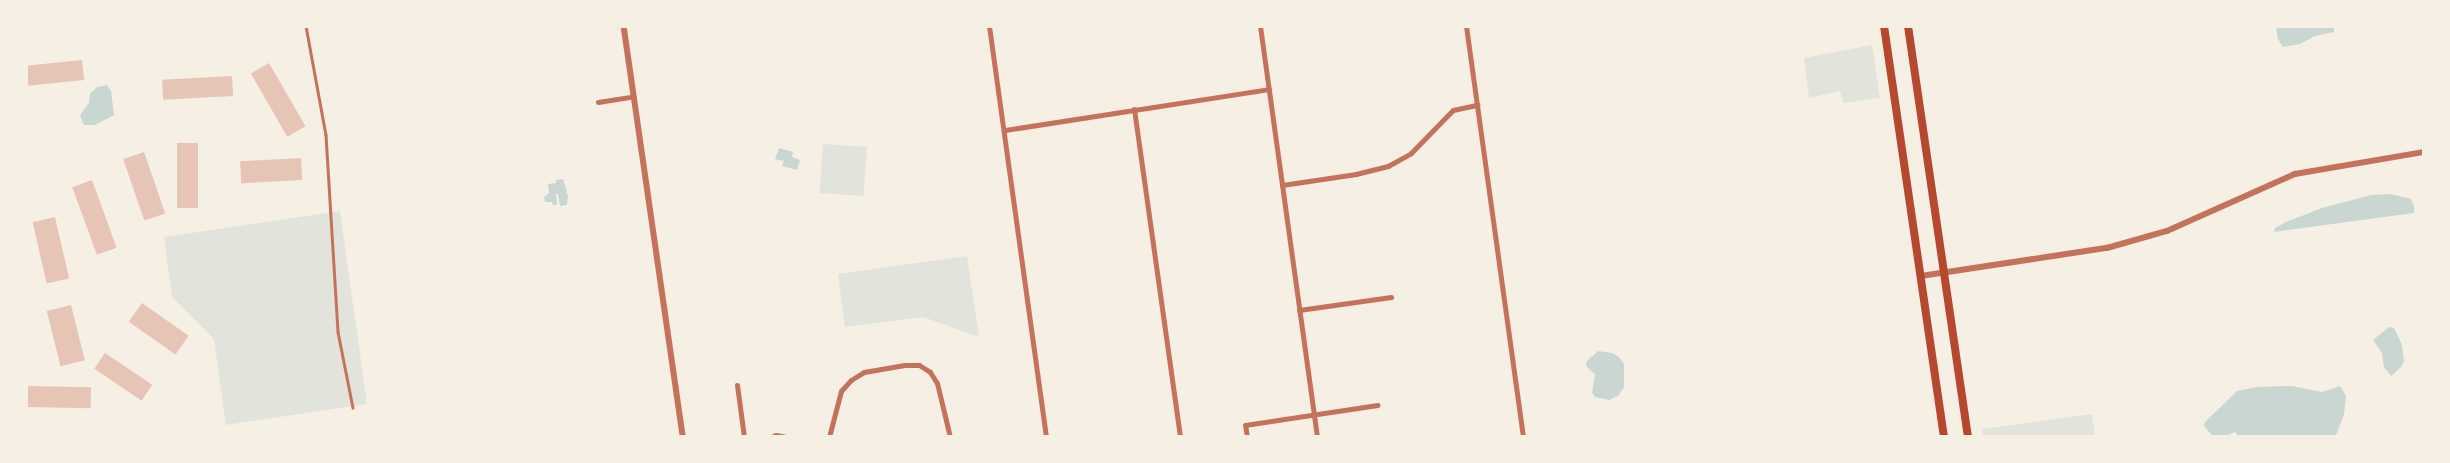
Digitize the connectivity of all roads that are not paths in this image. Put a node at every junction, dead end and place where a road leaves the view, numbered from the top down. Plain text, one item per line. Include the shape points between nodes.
1 (306, 26) edge
2 (624, 26) edge
3 (989, 26) edge
4 (1260, 26) edge
5 (1466, 26) edge
6 (1884, 26) edge
7 (1908, 26) edge
8 (1268, 88) junction
9 (634, 96) junction
10 (598, 102) dead end
11 (1477, 105) junction
12 (1134, 109) junction
13 (1005, 130) junction
14 (2424, 152) edge
15 (1282, 185) junction
16 (1945, 272) junction
17 (1921, 276) junction
18 (1391, 297) dead end
19 (1299, 310) junction
20 (737, 385) dead end
21 (1378, 405) dead end
22 (352, 408) dead end
23 (1313, 413) junction
24 (683, 437) edge
25 (744, 437) edge
26 (771, 437) edge
27 (786, 437) edge
28 (829, 437) edge
29 (950, 437) edge
30 (1046, 437) edge
31 (1180, 437) edge
32 (1247, 437) edge
33 (1317, 437) edge
34 (1523, 437) edge
35 (1944, 437) edge
36 (1968, 437) edge

1 - 22 lane via 326,135 338,332
2 - 9 street
3 - 13 street
4 - 8 street
5 - 11 street
6 - 17 main road
7 - 16 main road
8 - 12 street
8 - 15 street
9 - 10 street
9 - 24 street
11 - 15 street via 1453,110 1411,153 1388,166
11 - 34 street
12 - 13 street
12 - 31 street
13 - 30 street
14 - 16 street via 2295,174 2167,231 2107,248
15 - 19 street
16 - 17 street
16 - 36 main road
17 - 35 main road
18 - 19 street
19 - 23 street
20 - 25 street
21 - 23 street
23 - 32 street via 1245,424
23 - 33 street
26 - 27 street
28 - 29 street via 841,391 851,380 864,372 919,365 930,372 937,383

